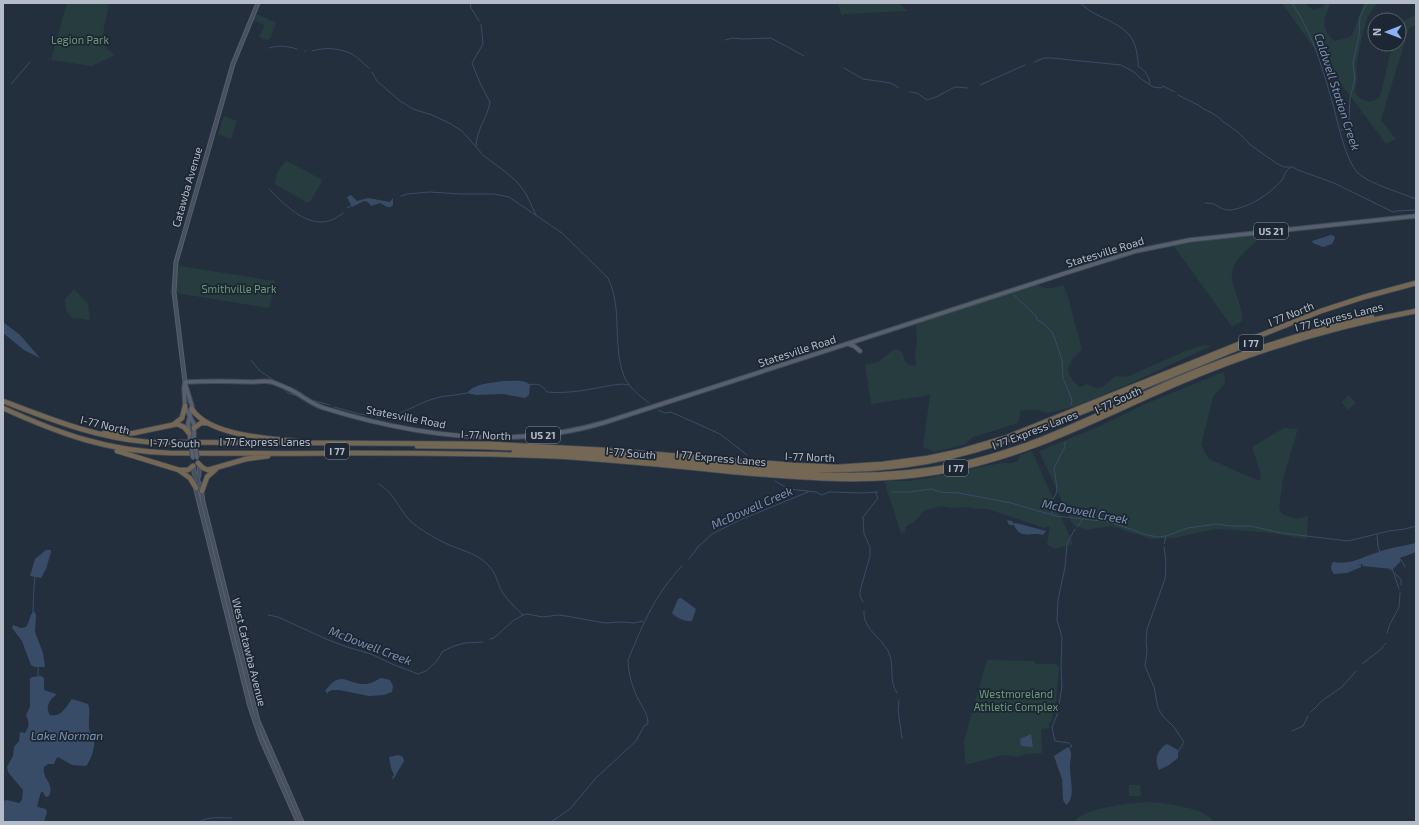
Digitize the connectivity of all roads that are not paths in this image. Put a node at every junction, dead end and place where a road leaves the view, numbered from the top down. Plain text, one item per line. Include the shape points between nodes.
1 (258, 3) edge
2 (1416, 216) edge
3 (1416, 285) edge
4 (1416, 310) edge
5 (847, 344) junction
6 (860, 351) dead end
7 (1243, 357) junction
8 (1213, 365) junction
9 (185, 382) junction
10 (1108, 397) junction
11 (3, 401) edge
12 (185, 406) junction
13 (3, 408) edge
14 (192, 409) junction
15 (1088, 409) junction
16 (30, 411) junction
17 (190, 416) junction
18 (208, 423) junction
19 (173, 425) junction
20 (194, 428) junction
21 (85, 431) junction
22 (191, 436) junction
23 (95, 444) junction
24 (326, 444) junction
25 (553, 446) junction
26 (578, 452) junction
27 (287, 453) junction
28 (196, 460) junction
29 (677, 463) junction
30 (650, 464) junction
31 (193, 466) junction
32 (220, 467) junction
33 (179, 470) junction
34 (198, 480) junction
35 (196, 488) junction
36 (202, 491) junction
37 (219, 582) junction
38 (228, 602) junction
39 (226, 610) junction
40 (235, 632) junction
41 (254, 721) junction
42 (266, 741) junction
43 (271, 762) junction
44 (284, 781) junction
45 (298, 822) edge
46 (302, 822) edge

1 - 9 main road, Catawba Avenue via 230,73 174,268 174,296
2 - 5 main road, Statesville Road / US 21 via 1205,238 1155,247 1093,264
3 - 10 highway, I 77 North / I 77 via 1370,295 1326,310
3 - 15 highway, I 77 Express Lanes / I 77 via 1322,314
4 - 7 highway, I 77 via 1330,330
4 - 8 highway, I 77 Express Lanes / I 77 via 1315,331
5 - 6 main road
5 - 9 main road, Statesville Road / US 21 via 592,426 532,436 464,436 396,427 324,408 292,390 267,381
7 - 8 highway
7 - 30 highway, I-77 South / I 77 via 1041,444 996,459 946,470 889,478 833,479
8 - 29 highway, I 77 Express Lanes / I 77 via 1045,439 945,467 889,474 833,476
9 - 12 main road, Catawba Avenue
9 - 14 main road, Catawba Avenue
10 - 15 highway
10 - 25 highway, I-77 North / I 77 via 1016,434 978,446 928,458 872,465 803,466
11 - 16 highway, I-77 North / I 77
12 - 17 main road, Catawba Avenue
12 - 19 highway via 182,418
13 - 23 highway, I-77 South / I 77 via 58,432
13 - 29 highway, I 77 Express Lanes / I 77 via 81,437 140,449 501,451
14 - 17 main road, Catawba Avenue
14 - 18 highway
15 - 26 highway, I 77 Express Lanes / I 77 via 1017,438 978,450 928,461 872,469 803,470
16 - 21 highway, I-77 North / I 77
16 - 26 highway, I 77 Express Lanes / I 77 via 89,435 118,442 148,445 417,446
17 - 20 main road, Catawba Avenue
17 - 22 main road, Catawba Avenue via 188,424
18 - 20 highway via 201,423
18 - 24 highway via 252,437
19 - 21 highway via 128,434
19 - 22 highway via 181,425
20 - 22 main road, Catawba Avenue
21 - 24 highway, I-77 North / I 77 via 119,439 148,442
22 - 28 main road, Catawba Avenue, bridge
23 - 27 highway, I-77 South / I 77 via 155,452
23 - 33 highway
24 - 25 highway, I-77 North / I 77 via 436,442
25 - 26 highway
27 - 30 highway, I-77 South / I 77 via 475,453
27 - 32 highway via 249,458
28 - 31 main road, West Catawba Avenue
28 - 32 highway via 206,469
28 - 34 main road, West Catawba Avenue via 200,471
29 - 30 highway
31 - 33 highway via 188,470
31 - 34 main road, West Catawba Avenue
32 - 36 highway via 207,477
33 - 35 highway via 190,478
34 - 35 main road, West Catawba Avenue
34 - 36 main road, West Catawba Avenue
35 - 37 main road, West Catawba Avenue
36 - 38 main road, West Catawba Avenue
37 - 38 main road
37 - 39 main road, West Catawba Avenue
38 - 40 main road, West Catawba Avenue
39 - 40 main road
39 - 41 main road, West Catawba Avenue
40 - 42 main road, West Catawba Avenue via 255,712
41 - 42 main road via 263,740
41 - 43 main road, West Catawba Avenue
42 - 44 main road, West Catawba Avenue
43 - 44 main road
43 - 45 main road, West Catawba Avenue
44 - 46 main road, West Catawba Avenue

